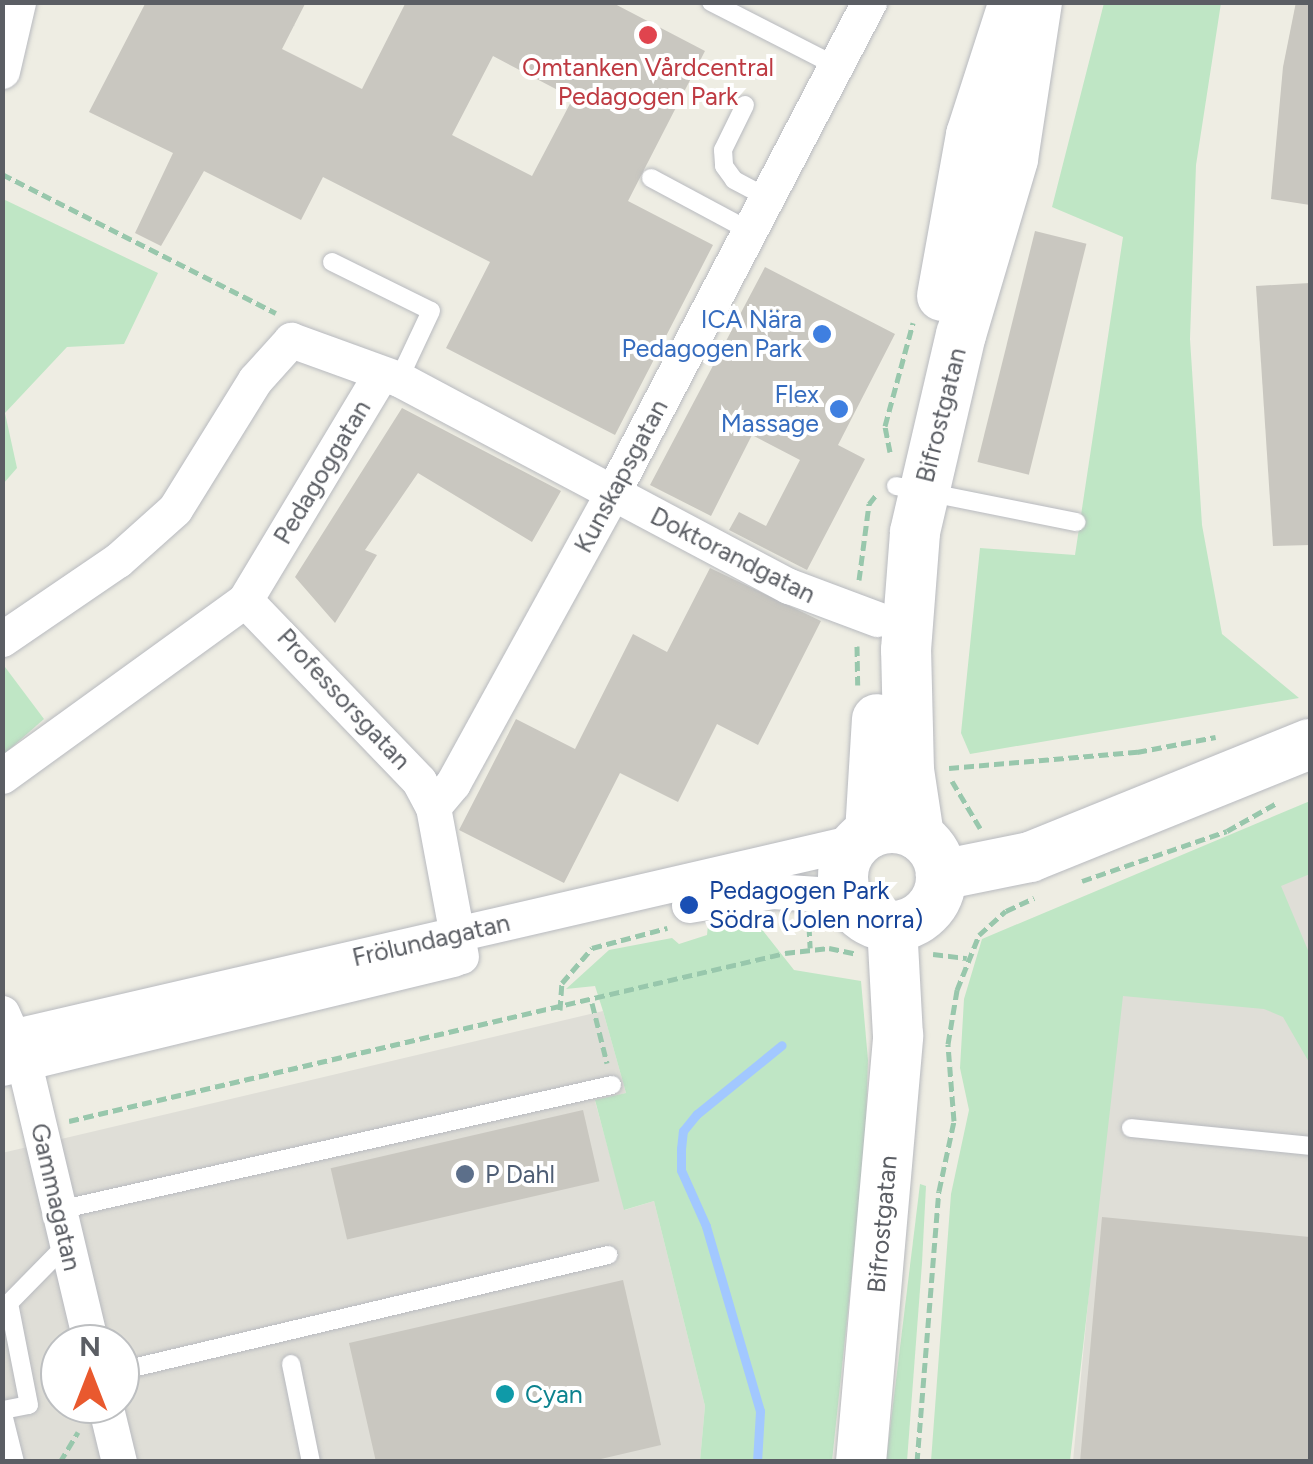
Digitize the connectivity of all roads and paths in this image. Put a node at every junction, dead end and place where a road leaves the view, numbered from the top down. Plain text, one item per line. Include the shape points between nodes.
1 (18, 2) edge
2 (712, 2) edge
3 (869, 2) edge
4 (1037, 2) edge
5 (1008, 22) edge
6 (836, 66) junction
7 (2, 71) edge
8 (745, 105) dead end
9 (2, 174) edge
10 (651, 178) dead end
11 (766, 196) junction
12 (748, 230) junction
13 (332, 262) dead end
14 (233, 294) dead end
15 (916, 310) dead end
16 (389, 378) junction
17 (900, 483) junction
18 (613, 492) junction
19 (1076, 522) dead end
20 (245, 600) junction
21 (868, 616) junction
22 (2, 639) edge
23 (877, 708) junction
24 (1230, 734) dead end
25 (1310, 744) edge
26 (944, 768) dead end
27 (2, 776) edge
28 (1280, 802) dead end
29 (433, 807) junction
30 (897, 846) junction
31 (1078, 882) dead end
32 (1047, 894) dead end
33 (847, 896) junction
34 (676, 926) dead end
35 (894, 940) junction
36 (458, 946) junction
37 (967, 958) junction
38 (592, 1003) junction
39 (560, 1010) junction
40 (10, 1045) edge
41 (612, 1085) joint
42 (40, 1128) junction
43 (1131, 1128) dead end
44 (1310, 1146) edge
45 (63, 1227) junction
46 (608, 1255) dead end
47 (86, 1324) edge
48 (291, 1364) dead end
49 (140, 1366) edge
50 (3, 1410) edge
51 (85, 1424) edge
52 (98, 1424) edge
53 (14, 1462) edge
54 (60, 1462) edge
55 (118, 1462) edge
56 (311, 1462) edge
57 (861, 1462) edge
58 (918, 1462) edge

1 - 7 street
2 - 6 lane
3 - 6 street, Kunskapsgatan
4 - 17 main road, Bifrostgatan via 1015,150
5 - 17 main road, Bifrostgatan via 971,135 953,253
6 - 11 street, Kunskapsgatan
8 - 11 lane via 722,150 724,166 734,180
9 - 14 path
10 - 12 lane
11 - 12 street, Kunskapsgatan
12 - 18 street, Kunskapsgatan
13 - 16 lane via 431,311
15 - 17 path via 885,426
16 - 18 street, Doktorandgatan
16 - 20 street, Pedagoggatan
16 - 22 street, Pedagoggatan via 304,342 291,340 276,350 175,509 118,560
17 - 19 lane
17 - 21 main road, Bifrostgatan
17 - 21 path via 869,504
17 - 23 lane via 891,675
17 - 30 main road, Bifrostgatan via 909,770
18 - 21 street, Doktorandgatan via 790,586
18 - 29 street, Kunskapsgatan via 453,783
20 - 27 street, Pedagoggatan
20 - 29 street, Professorsgatan via 419,781
21 - 23 main road, Bifrostgatan
23 - 30 main road, Bifrostgatan
24 - 26 path via 1137,752
25 - 30 main road, Frölundagatan via 1030,858
28 - 31 path via 1227,831
29 - 36 street
30 - 33 main road, Bifrostgatan via 844,867
30 - 35 main road, Bifrostgatan via 928,910
30 - 36 street, Frölundagatan
32 - 37 path via 992,921
33 - 35 main road
33 - 36 street, Frölundagatan via 733,896
34 - 39 path via 592,948 562,983
35 - 37 path
35 - 38 path via 810,948
35 - 57 main road, Bifrostgatan via 898,1036
36 - 40 street, Frölundagatan
37 - 58 path via 948,1044 954,1121 939,1191
38 - 39 path
38 - 41 path
39 - 42 path
40 - 42 street, Gammagatan
41 - 45 lane
42 - 45 street, Gammagatan
43 - 44 lane
45 - 47 street, Gammagatan
45 - 50 lane via 9,1304 28,1405
46 - 49 lane
48 - 56 lane
50 - 53 lane
51 - 54 path
52 - 55 street

